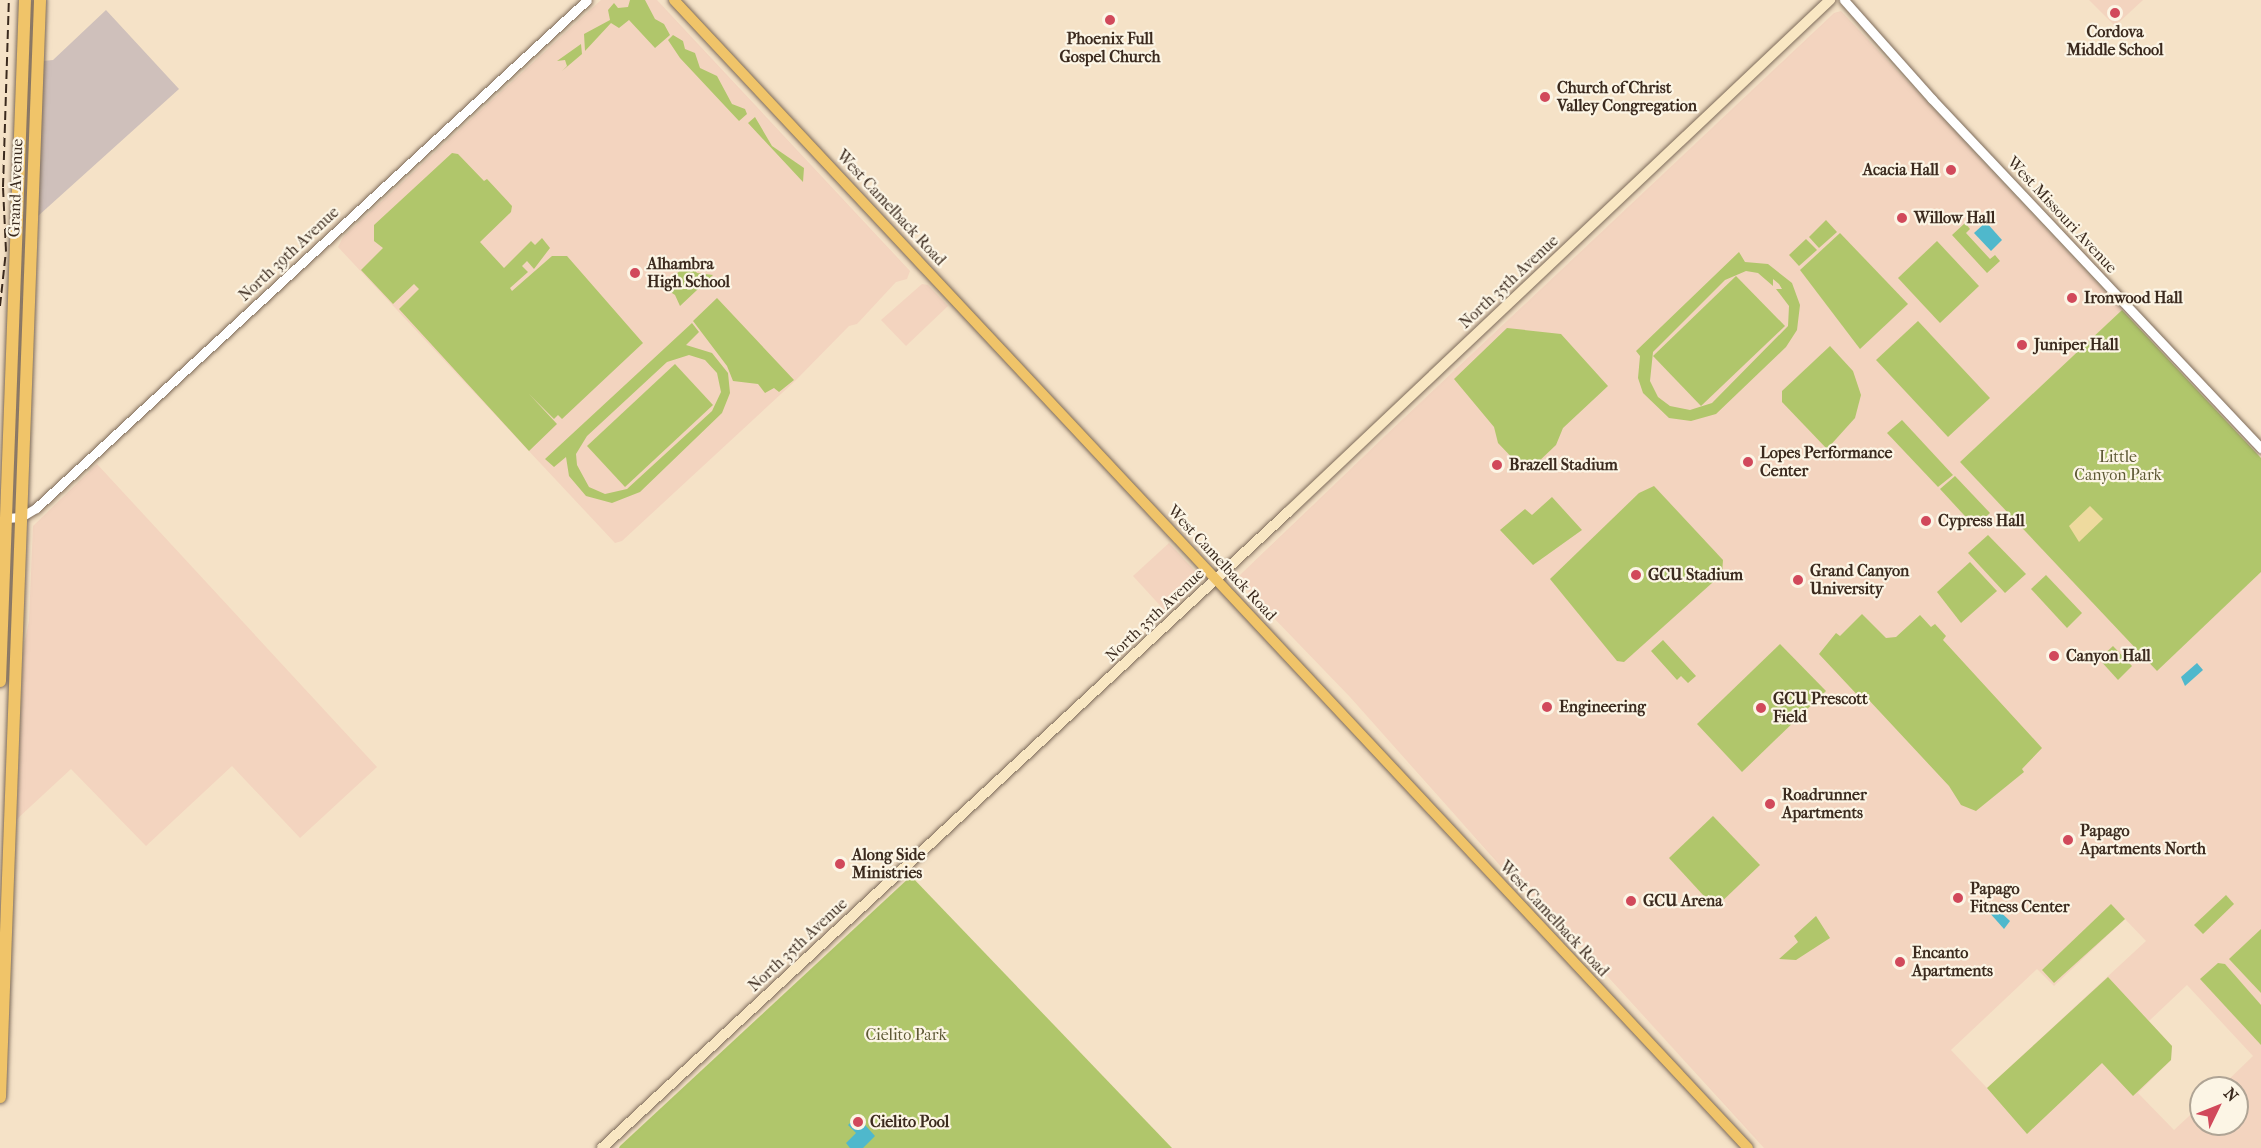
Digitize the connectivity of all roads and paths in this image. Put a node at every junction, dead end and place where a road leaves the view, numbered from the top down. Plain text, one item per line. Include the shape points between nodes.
1 (25, 0) edge
2 (40, 0) edge
3 (587, 0) edge
4 (674, 0) edge
5 (1830, 0) edge
6 (1844, 0) edge
7 (2261, 448) edge
8 (21, 517) junction
9 (6, 518) junction
10 (1216, 579) junction
11 (0, 681) edge
12 (5, 828) edge
13 (0, 1097) edge
14 (602, 1148) edge
15 (1748, 1148) edge

1 - 9 highway, Grand Avenue
2 - 8 highway, Grand Avenue
3 - 8 street, North 39th Avenue via 105,446
4 - 10 main road, West Camelback Road
5 - 10 main road, North 35th Avenue
6 - 7 street, West Missouri Avenue via 1932,99
8 - 9 street
8 - 12 highway, Grand Avenue
9 - 11 highway, Grand Avenue
10 - 14 main road, North 35th Avenue
10 - 15 main road, West Camelback Road
12 - 13 highway, Grand Avenue

